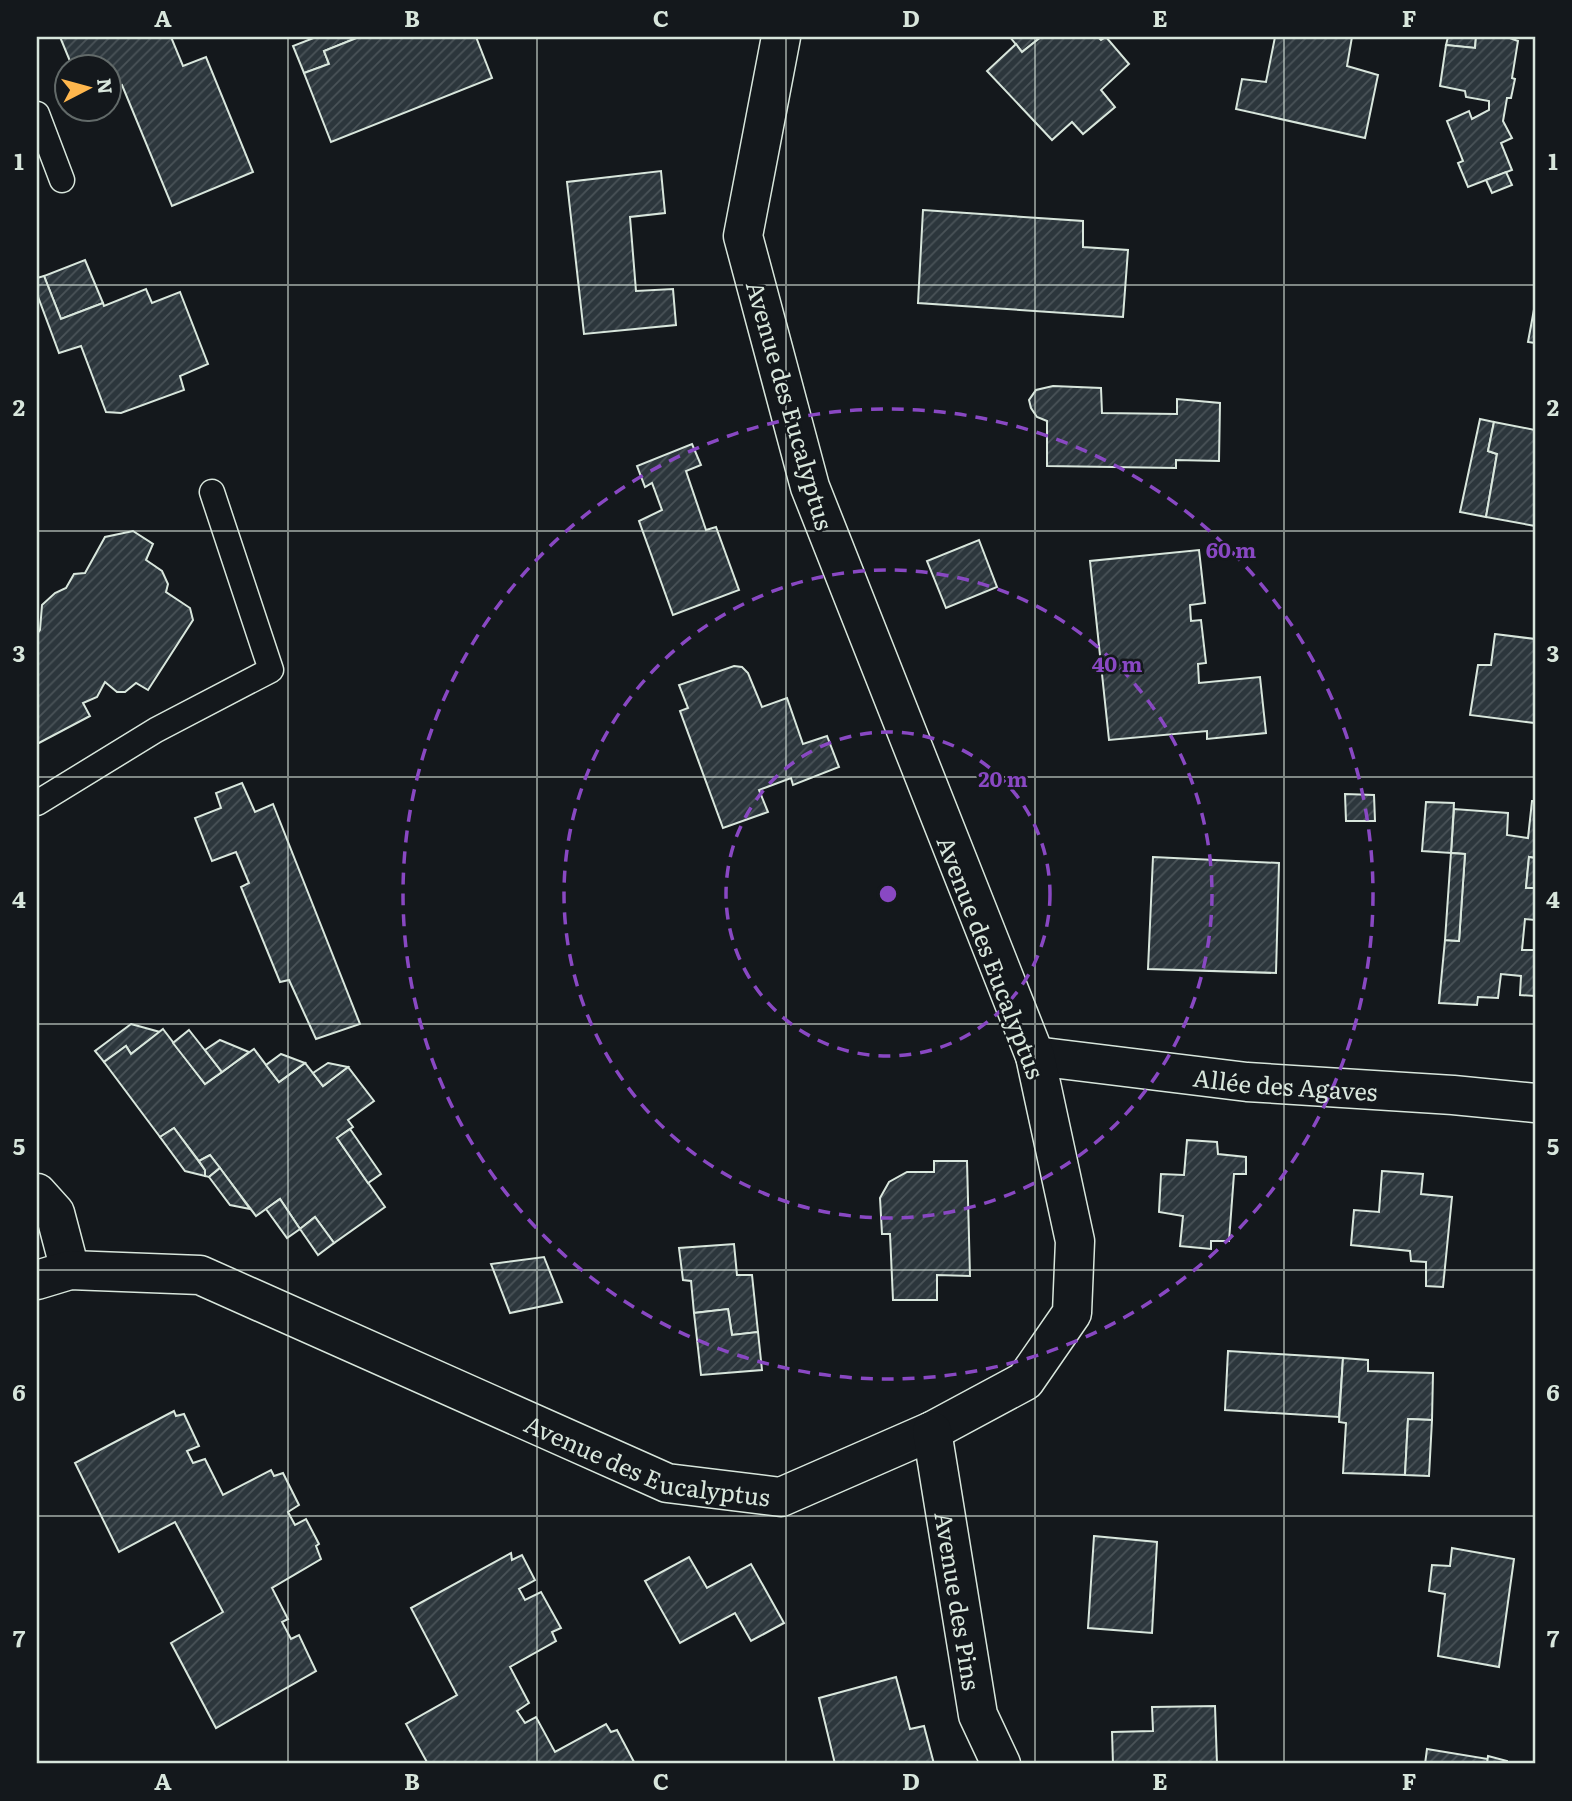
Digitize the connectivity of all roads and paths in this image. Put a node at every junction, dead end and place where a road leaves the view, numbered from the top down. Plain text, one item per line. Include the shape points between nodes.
1 (781, 37) edge
2 (37, 114) edge
3 (62, 180) dead end
4 (212, 492) dead end
5 (37, 803) edge
6 (1035, 1056) junction
7 (1535, 1103) edge
8 (37, 1193) edge
9 (53, 1275) edge
10 (932, 1431) junction
11 (1001, 1764) edge

1 - 6 street, Avenue des Eucalyptus via 743,236 810,487
2 - 3 lane
4 - 5 lane via 271,670 156,730
6 - 7 street, Allée des Agaves via 1247,1082
6 - 10 street, Avenue des Eucalyptus via 1075,1241 1072,1313 1025,1381
8 - 9 street via 55,1213
9 - 10 street, Avenue des Eucalyptus via 200,1275 667,1483 781,1497
10 - 11 street, Avenue des Pins via 978,1715

